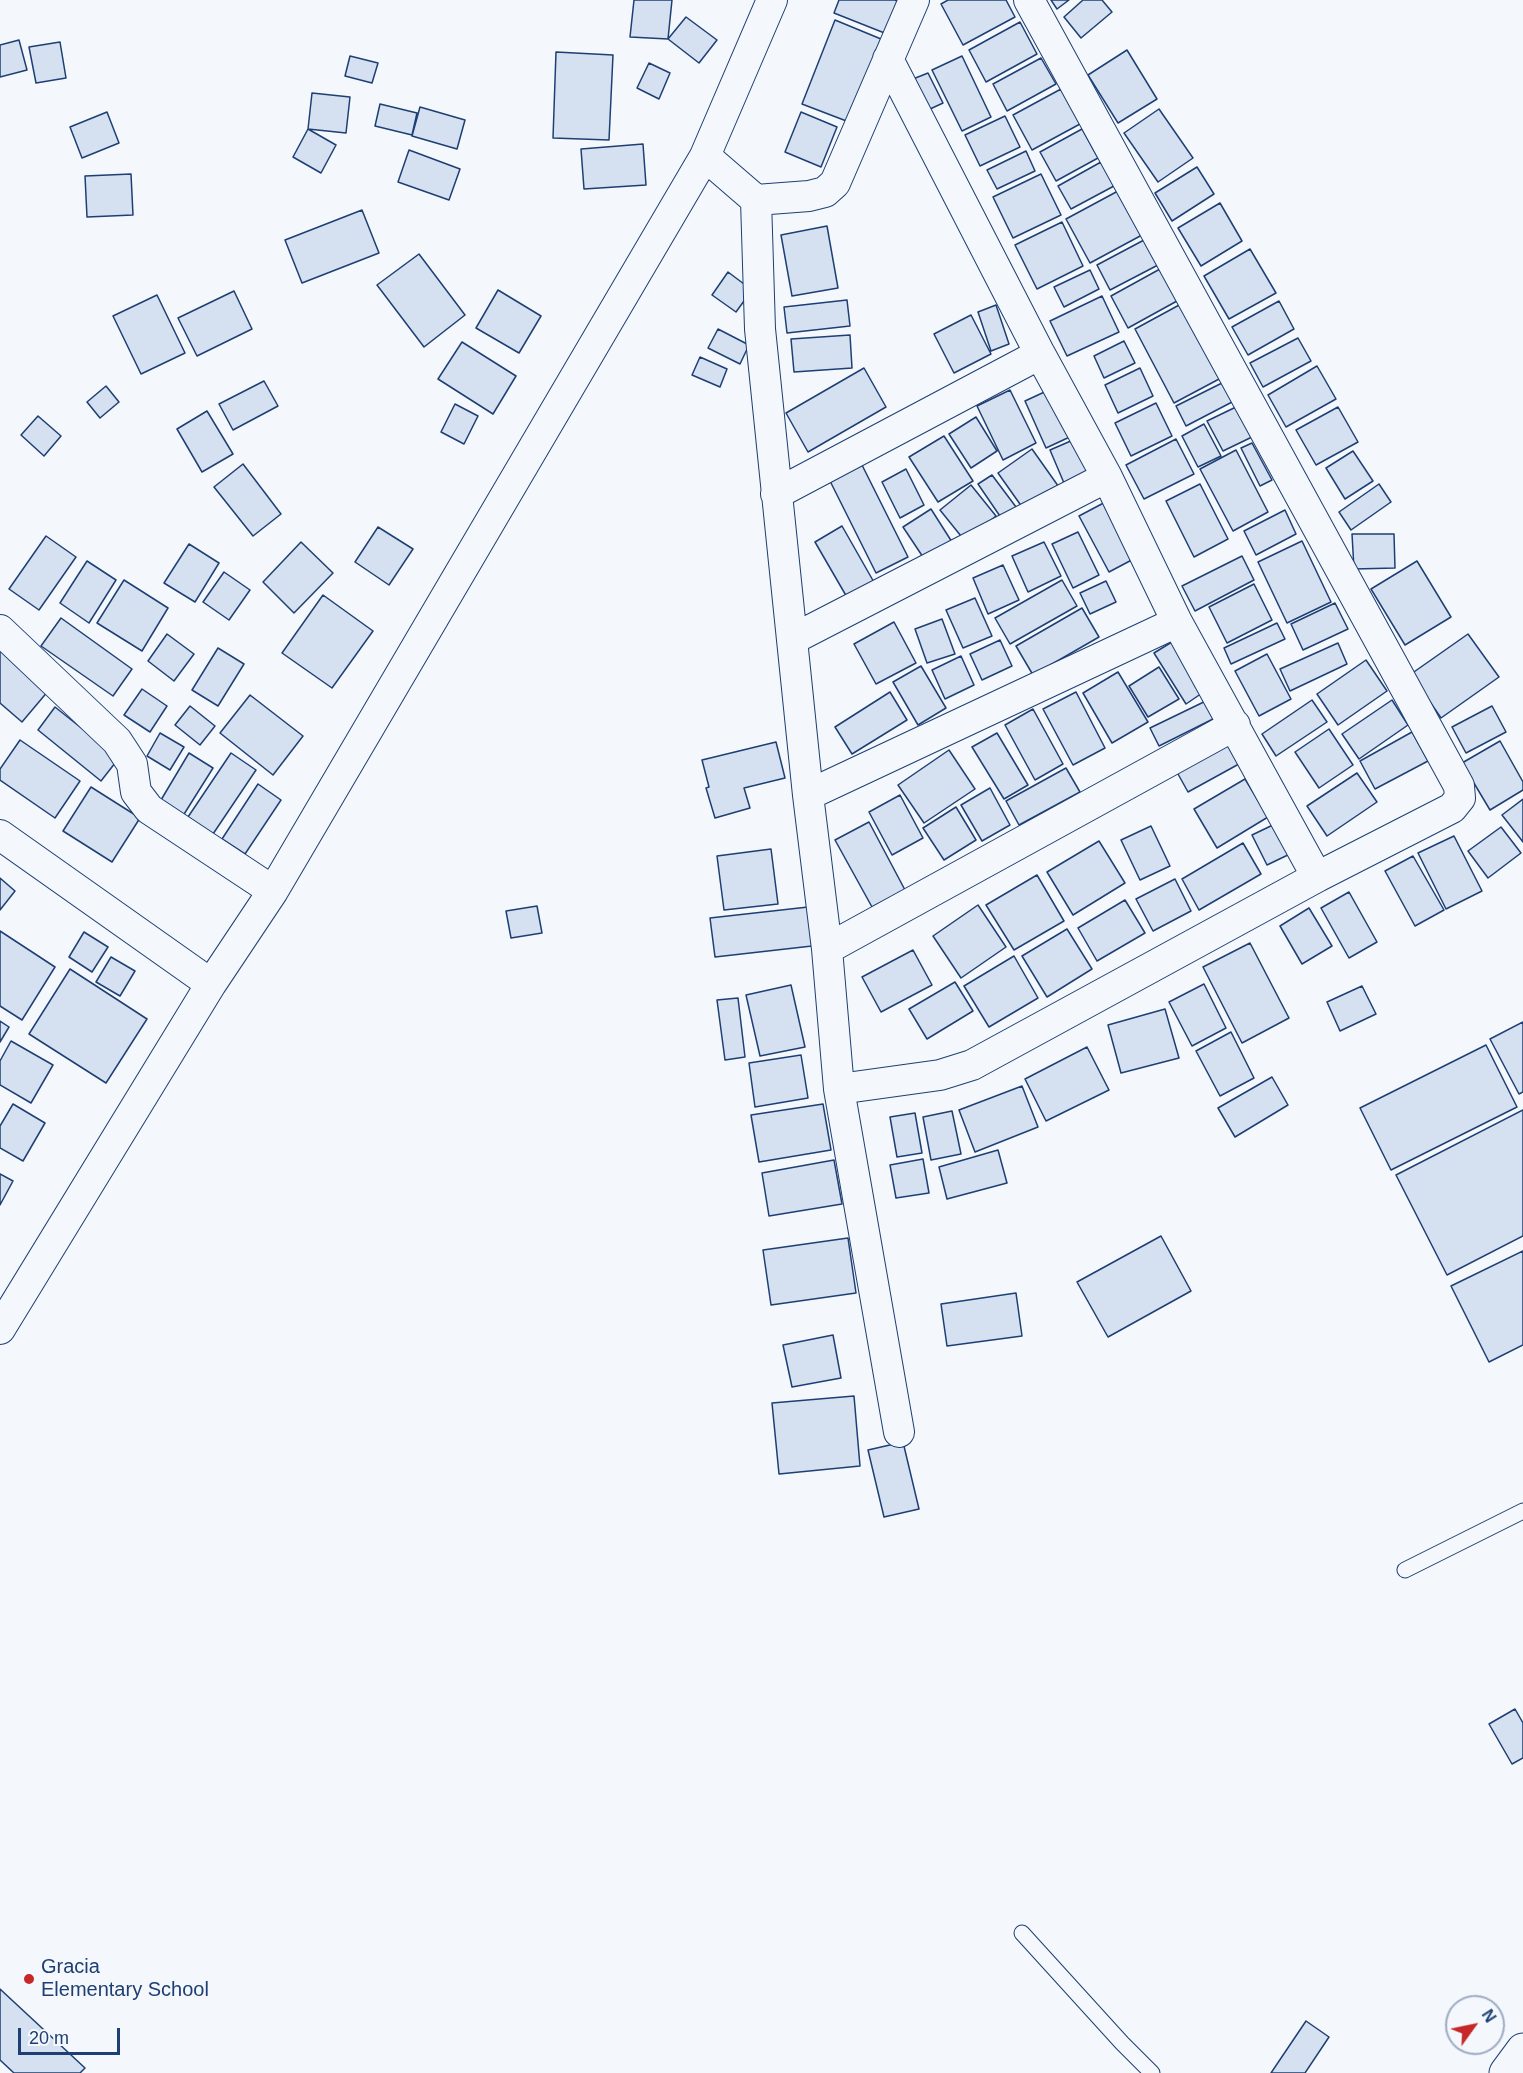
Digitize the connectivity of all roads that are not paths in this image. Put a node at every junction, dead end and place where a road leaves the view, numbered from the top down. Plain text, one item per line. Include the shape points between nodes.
1 (772, 0) edge
2 (914, 0) edge
3 (1029, 0) edge
4 (888, 58) junction
5 (705, 156) junction
6 (756, 200) junction
7 (1040, 354) junction
8 (1107, 477) junction
9 (776, 494) junction
10 (1177, 621) junction
11 (0, 630) edge
12 (793, 639) junction
13 (1235, 726) junction
14 (808, 795) junction
15 (0, 835) edge
16 (1317, 877) junction
17 (273, 891) junction
18 (826, 949) junction
19 (211, 984) junction
20 (839, 1089) junction
21 (0, 1329) edge
22 (899, 1432) dead end
23 (1523, 1511) edge
24 (1405, 1570) dead end
25 (1022, 1933) dead end
26 (1523, 2050) edge
27 (1152, 2073) edge
28 (1506, 2073) edge

1 - 5 street
2 - 4 street
3 - 16 street via 1459,786 1460,798 1452,808
4 - 6 street via 835,183 825,192 809,196
4 - 7 street
5 - 6 street
5 - 17 street
6 - 9 street via 760,329
7 - 8 street
7 - 9 street
8 - 10 street
8 - 12 street
9 - 12 street
10 - 13 street
10 - 14 street
11 - 17 street via 117,741 132,764 136,792 149,809
12 - 14 street
13 - 16 street
13 - 18 street
14 - 18 street
15 - 19 street
16 - 20 street via 972,1065 940,1075
17 - 19 street
18 - 20 street
19 - 21 street
20 - 22 street
23 - 24 lane
25 - 27 lane
26 - 28 highway

